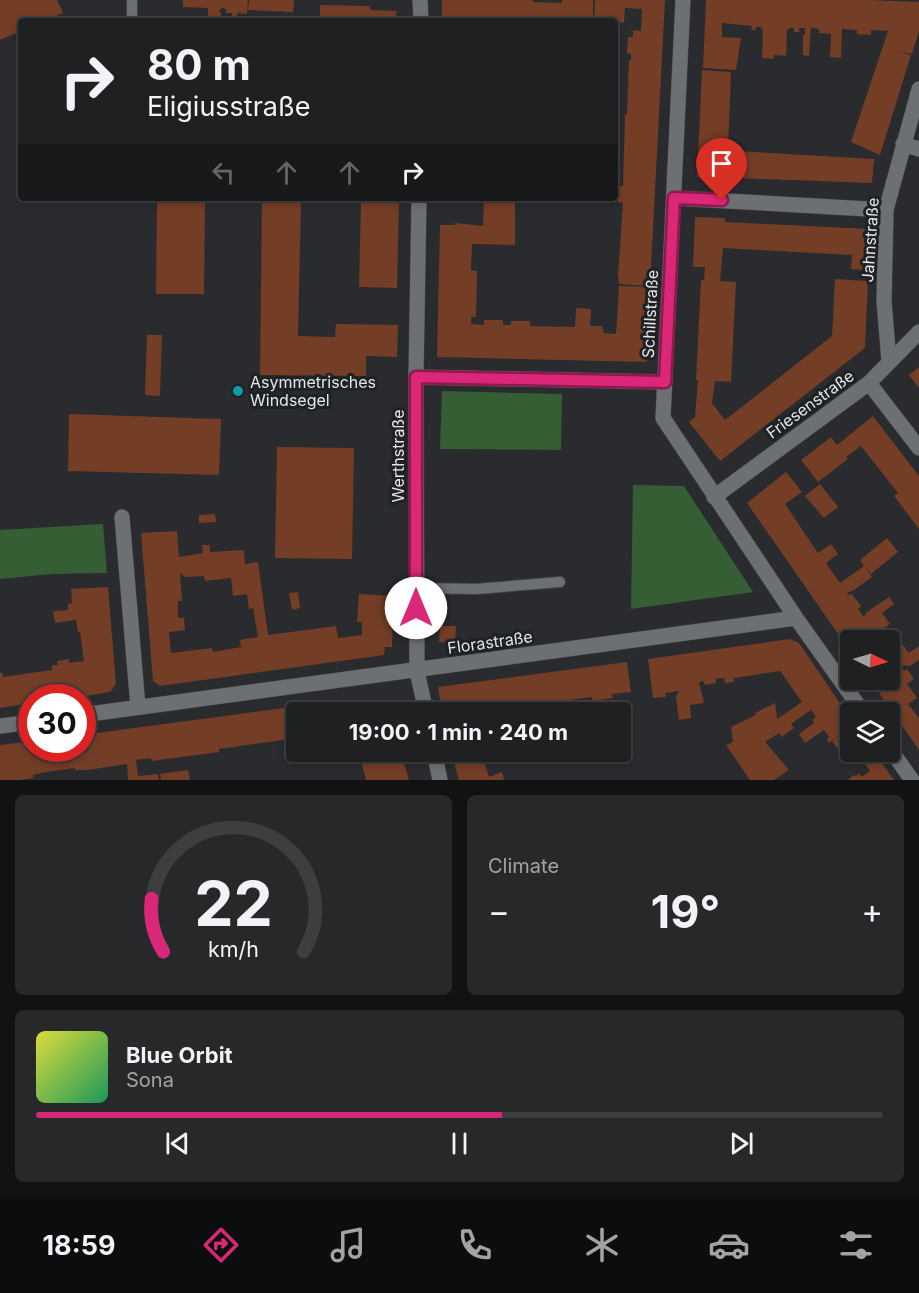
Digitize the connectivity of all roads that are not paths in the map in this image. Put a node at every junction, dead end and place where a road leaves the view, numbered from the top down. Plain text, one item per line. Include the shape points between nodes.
1 (132, 0) edge
2 (420, 0) edge
3 (683, 0) edge
4 (132, 18) edge
5 (421, 18) edge
6 (919, 89) edge
7 (903, 144) junction
8 (919, 149) edge
9 (674, 198) junction
10 (419, 201) edge
11 (886, 210) junction
12 (919, 332) edge
13 (889, 361) junction
14 (416, 377) junction
15 (665, 382) junction
16 (869, 383) junction
17 (919, 448) edge
18 (714, 497) junction
19 (122, 517) dead end
20 (560, 582) dead end
21 (416, 588) junction
22 (796, 618) junction
23 (417, 670) junction
24 (424, 702) edge
25 (856, 702) edge
26 (138, 707) junction
27 (96, 713) edge
28 (18, 724) edge
29 (0, 726) edge
30 (436, 762) edge
31 (899, 762) edge
32 (440, 780) edge
33 (912, 780) edge

1 - 4 lane
2 - 5 street
3 - 9 street, Schillstraße
6 - 7 street, Jahnstraße
7 - 8 street
7 - 11 street, Jahnstraße
9 - 11 street
9 - 15 street, Schillstraße
10 - 14 street, Werthstraße
11 - 13 street, Jahnstraße via 884,301
12 - 13 street, Friesenstraße
13 - 16 street, Friesenstraße
14 - 15 street
14 - 21 street, Werthstraße
15 - 18 street, Schillstraße via 663,418
16 - 17 street
16 - 18 street, Friesenstraße
18 - 22 street, Schillstraße
19 - 26 street
20 - 21 lane via 476,589
21 - 23 street, Werthstraße
22 - 23 street, Florastraße
22 - 25 street, Schillstraße
23 - 24 street, Werthstraße
23 - 26 street, Florastraße
26 - 27 street, Florastraße
28 - 29 street
30 - 32 street
31 - 33 street

